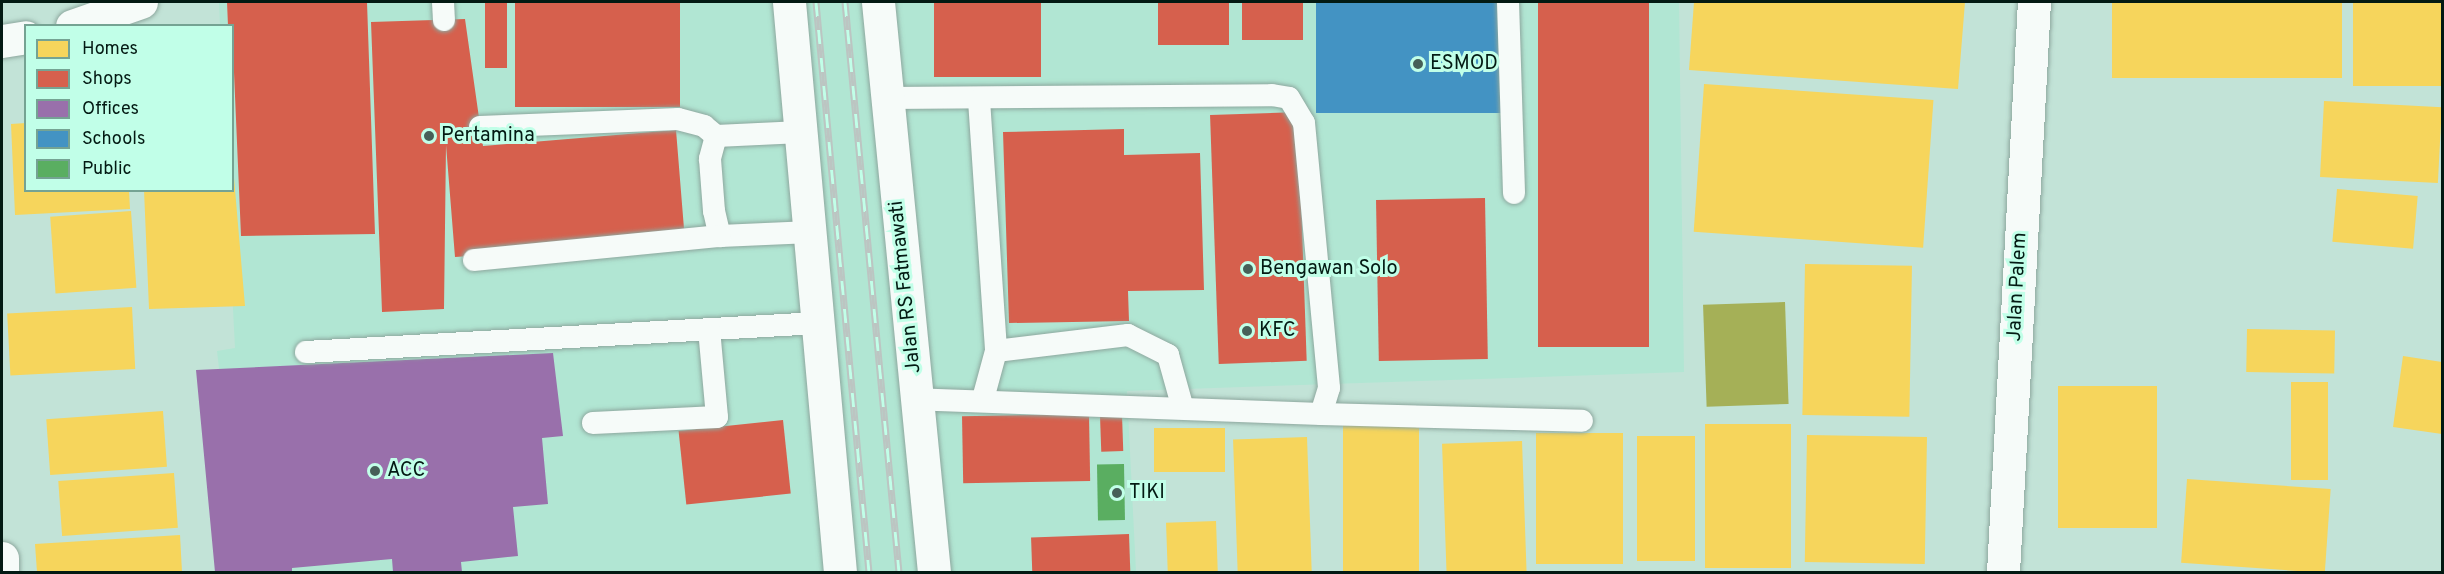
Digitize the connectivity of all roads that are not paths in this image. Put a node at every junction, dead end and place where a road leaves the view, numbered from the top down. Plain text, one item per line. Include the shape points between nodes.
1 (141, 2) edge
2 (789, 2) edge
3 (878, 2) edge
4 (1509, 2) edge
5 (2034, 2) edge
6 (78, 24) edge
7 (24, 37) edge
8 (2, 41) edge
9 (887, 98) junction
10 (979, 100) junction
11 (480, 127) dead end
12 (801, 132) junction
13 (716, 136) junction
14 (1514, 193) dead end
15 (811, 232) junction
16 (720, 236) junction
17 (474, 260) dead end
18 (819, 323) junction
19 (710, 329) junction
20 (996, 351) junction
21 (306, 352) dead end
22 (917, 399) junction
23 (983, 399) junction
24 (1182, 405) junction
25 (1321, 414) junction
26 (1582, 421) dead end
27 (593, 423) dead end
28 (2, 558) edge
29 (2, 573) edge
30 (840, 573) edge
31 (934, 573) edge
32 (2003, 573) edge

1 - 6 main road
2 - 12 main road
3 - 9 main road, Jalan RS Fatmawati
4 - 14 lane
5 - 32 main road, Jalan Palem
7 - 8 main road
9 - 10 lane
9 - 22 main road, Jalan RS Fatmawati
10 - 20 lane
10 - 25 lane via 1272,95 1296,105 1304,123 1329,388
11 - 13 lane via 678,119 704,126
12 - 13 lane
12 - 15 main road
13 - 16 lane via 710,159
15 - 16 lane
15 - 18 main road
16 - 17 lane
18 - 19 lane
18 - 30 main road
19 - 21 lane
19 - 27 lane via 717,417
20 - 23 lane
20 - 24 lane via 1128,335 1168,355
22 - 23 lane
22 - 31 main road, Jalan RS Fatmawati
23 - 24 lane
24 - 25 lane
25 - 26 lane
28 - 29 main road

